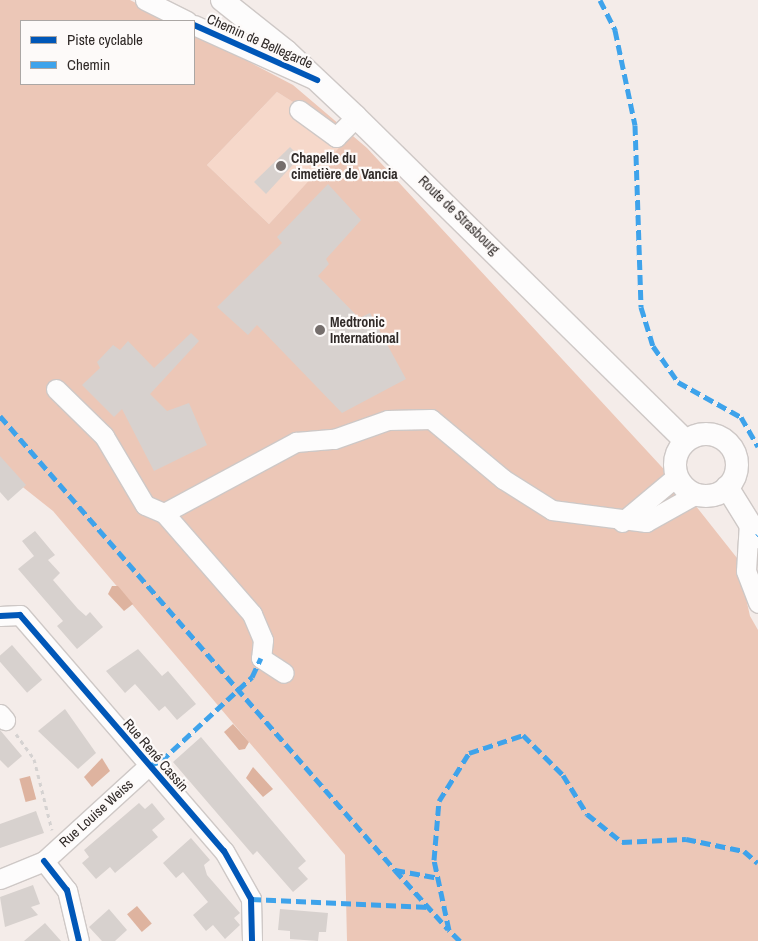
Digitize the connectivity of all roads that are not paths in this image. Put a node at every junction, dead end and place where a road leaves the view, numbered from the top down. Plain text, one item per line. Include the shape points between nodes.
1 (145, 0) edge
2 (222, 0) edge
3 (184, 20) edge
4 (195, 25) edge
5 (317, 80) junction
6 (299, 110) dead end
7 (356, 117) junction
8 (56, 389) dead end
9 (686, 441) junction
10 (677, 476) junction
11 (727, 487) junction
12 (696, 494) junction
13 (164, 513) junction
14 (622, 522) junction
15 (754, 530) edge
16 (758, 603) edge
17 (0, 616) edge
18 (284, 673) dead end
19 (148, 766) junction
20 (44, 861) junction
21 (0, 879) edge
22 (78, 941) edge
23 (252, 941) edge

1 - 3 street, Chemin de Bellegarde
2 - 5 main road, Route de Strasbourg
4 - 5 street, Chemin de Bellegarde
5 - 7 main road, Route de Strasbourg
6 - 7 street via 336,137
7 - 9 main road, Route de Strasbourg
8 - 13 street via 104,436 145,505
9 - 10 main road via 676,458
9 - 11 main road via 705,434 725,440 736,458
10 - 12 main road
10 - 14 street
11 - 12 main road via 710,495
11 - 15 main road
12 - 14 street via 661,516
13 - 14 street via 296,442 334,439 388,420 431,419 540,504
13 - 18 street via 252,614 262,640 261,658
15 - 16 street via 746,571
17 - 19 street, Rue René Cassin via 20,615
19 - 20 street, Rue Louise Weiss
19 - 23 street, Rue René Cassin via 240,874 251,899
20 - 21 street, Rue Louise Weiss
20 - 22 street via 67,890

